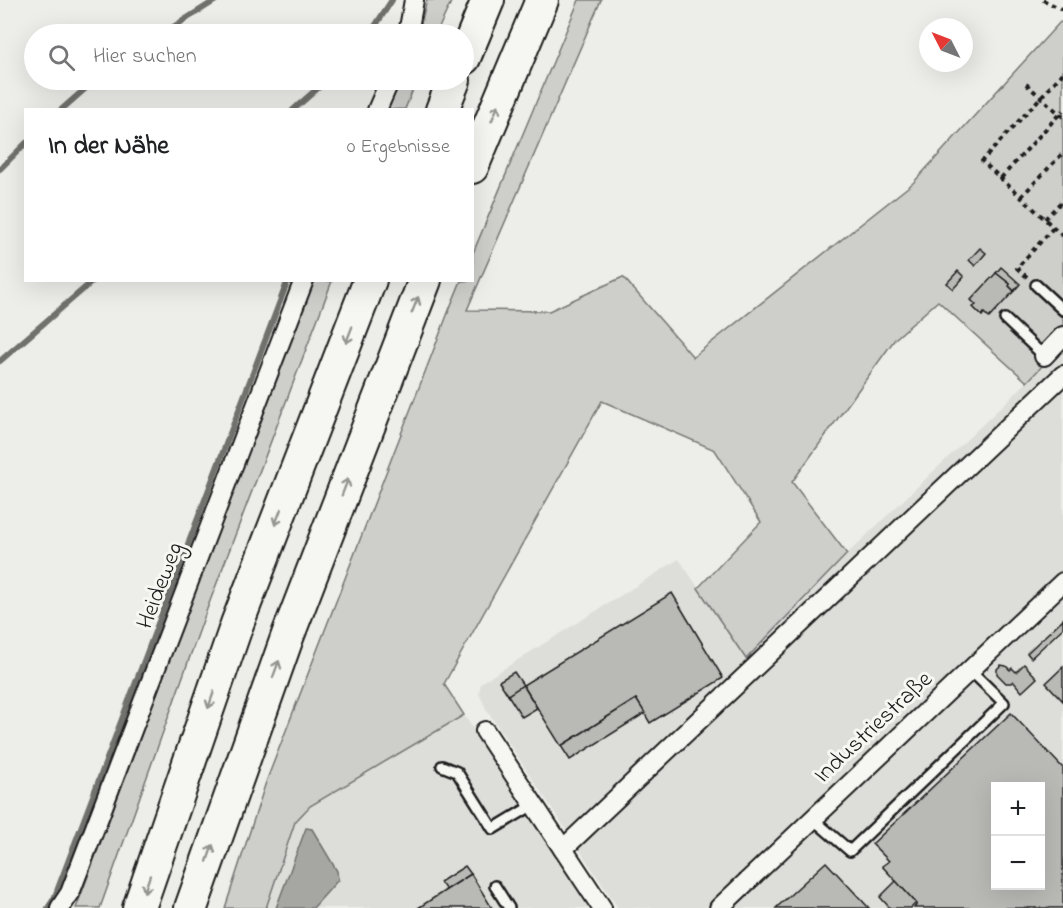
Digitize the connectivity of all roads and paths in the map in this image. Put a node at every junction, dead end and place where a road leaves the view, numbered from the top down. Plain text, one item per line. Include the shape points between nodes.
1 (488, 0) edge
2 (542, 0) edge
3 (1043, 0) edge
4 (415, 2) edge
5 (1063, 10) edge
6 (410, 24) edge
7 (474, 34) edge
8 (1063, 73) edge
9 (1026, 84) dead end
10 (386, 90) edge
11 (450, 90) edge
12 (1040, 97) junction
13 (378, 108) edge
14 (443, 108) edge
15 (1063, 110) edge
16 (1061, 116) edge
17 (1063, 153) edge
18 (474, 162) edge
19 (1000, 178) junction
20 (1021, 197) junction
21 (1063, 200) edge
22 (1045, 219) junction
23 (1054, 227) junction
24 (1063, 236) edge
25 (303, 282) edge
26 (369, 282) edge
27 (424, 282) edge
28 (1036, 285) joint
29 (1063, 310) edge
30 (1005, 320) dead end
31 (1063, 336) edge
32 (1044, 356) joint
33 (1063, 375) edge
34 (1063, 582) edge
35 (970, 670) junction
36 (484, 731) dead end
37 (442, 766) dead end
38 (533, 805) junction
39 (813, 819) junction
40 (563, 849) junction
41 (495, 886) dead end
42 (60, 908) edge
43 (139, 908) edge
44 (191, 908) edge
45 (509, 908) edge
46 (602, 908) edge
47 (719, 908) edge

1 - 7 highway
18 -> 2 highway
3 - 5 path
4 - 6 street
8 - 12 path
9 - 12 path
10 - 13 street
11 - 14 highway
12 - 16 path
12 - 19 path via 982,161
15 - 16 path
16 - 19 path
17 - 20 path
19 - 20 path
20 - 22 path
21 - 22 path
22 - 23 path
23 - 24 path
23 - 28 path via 1017,268
25 - 42 street, Heideweg via 70,893
26 -> 43 highway via 237,624
44 -> 27 highway via 288,635
28 - 29 lane
30 - 32 lane
31 - 32 street
33 - 40 street
34 - 35 street, Industriestraße
35 - 39 street, Industriestraße
35 - 39 lane via 1004,703 850,851
36 - 38 street
37 - 38 lane via 457,772 494,829
38 - 40 street
39 - 47 street, Industriestraße
40 - 46 street
41 - 45 lane

